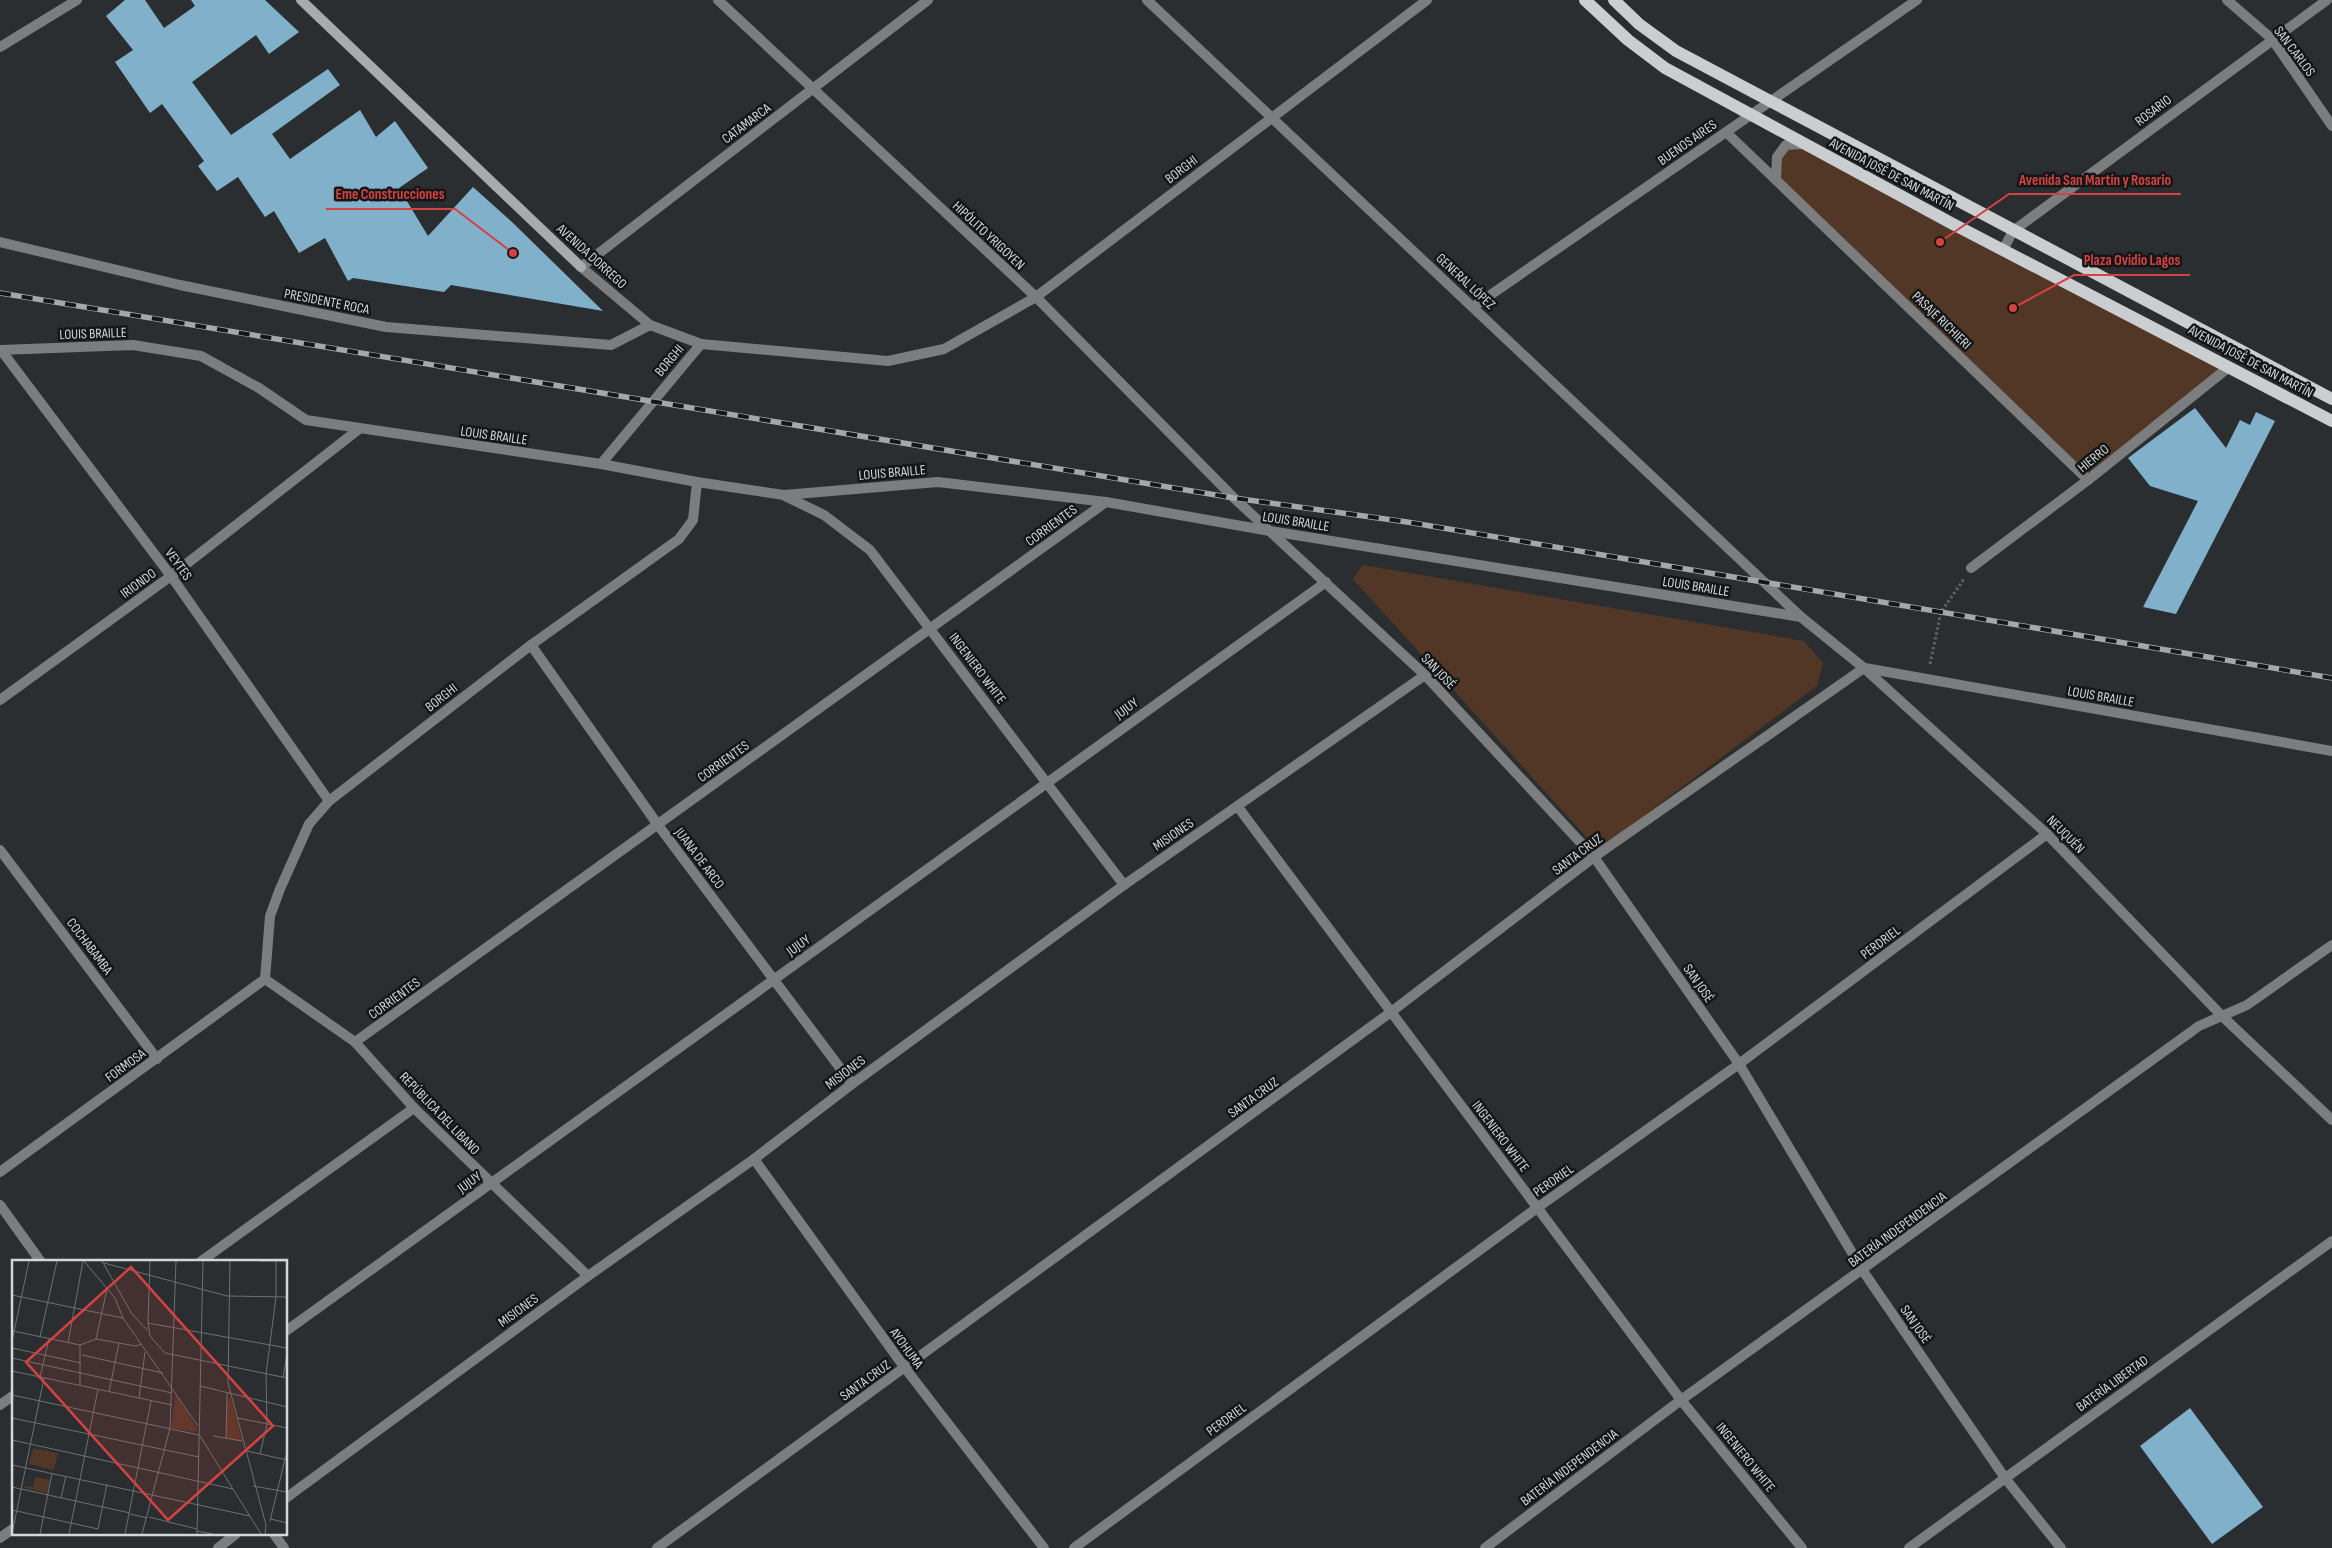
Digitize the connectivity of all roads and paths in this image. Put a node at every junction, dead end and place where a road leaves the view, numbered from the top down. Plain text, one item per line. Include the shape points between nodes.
1 (77, 0) edge
2 (301, 0) edge
3 (718, 0) edge
4 (928, 0) edge
5 (1147, 0) edge
6 (1427, 0) edge
7 (1585, 0) edge
8 (1614, 0) edge
9 (1917, 0) edge
10 (2227, 0) edge
11 (2327, 0) edge
12 (2272, 39) junction
13 (0, 47) edge
14 (813, 89) junction
15 (1770, 102) junction
16 (1752, 115) junction
17 (1271, 117) junction
18 (2332, 126) edge
19 (1726, 132) junction
20 (1803, 144) junction
21 (1776, 180) junction
22 (2013, 231) junction
23 (0, 242) edge
24 (2003, 250) junction
25 (581, 267) junction
26 (1036, 297) junction
27 (1473, 307) junction
28 (650, 325) junction
29 (700, 344) junction
30 (944, 349) joint
31 (0, 350) edge
32 (2229, 367) junction
33 (2332, 398) edge
34 (2332, 421) edge
35 (359, 429) junction
36 (601, 464) junction
37 (2088, 480) junction
38 (697, 482) junction
39 (784, 495) junction
40 (1234, 498) joint
41 (1106, 502) junction
42 (1270, 531) junction
43 (1971, 568) joint
44 (171, 576) junction
45 (1326, 582) junction
46 (1766, 583) joint
47 (1801, 616) junction
48 (931, 628) junction
49 (531, 645) junction
50 (1864, 668) junction
51 (1425, 675) junction
52 (1926, 679) junction
53 (0, 700) edge
54 (2332, 751) edge
55 (1046, 783) junction
56 (329, 801) junction
57 (1238, 807) junction
58 (658, 825) junction
59 (2047, 834) junction
60 (0, 850) edge
61 (1594, 857) junction
62 (1124, 885) junction
63 (2332, 945) edge
64 (265, 979) junction
65 (774, 980) junction
66 (1392, 1012) junction
67 (2221, 1015) junction
68 (355, 1042) junction
69 (157, 1059) junction
70 (1739, 1064) junction
71 (852, 1084) junction
72 (414, 1108) junction
73 (2332, 1120) edge
74 (754, 1159) junction
75 (0, 1172) edge
76 (491, 1184) junction
77 (0, 1205) edge
78 (1537, 1208) junction
79 (2332, 1241) edge
80 (40, 1260) edge
81 (203, 1260) edge
82 (1862, 1271) junction
83 (588, 1276) junction
84 (288, 1330) edge
85 (905, 1368) junction
86 (12, 1396) edge
87 (1681, 1400) junction
88 (0, 1405) edge
89 (2005, 1478) junction
90 (288, 1497) edge
91 (12, 1529) edge
92 (275, 1536) edge
93 (0, 1538) edge
94 (284, 1548) edge
95 (657, 1548) edge
96 (1044, 1548) edge
97 (1074, 1548) edge
98 (1485, 1548) edge
99 (1802, 1548) edge
100 (1909, 1548) edge
101 (2061, 1548) edge

1 - 13 street
2 - 25 main road, AVENIDA DORREGO
3 - 14 street, HIPÓLITO YRIGOYEN
4 - 14 street, CATAMARCA
5 - 17 street, GENERAL LÓPEZ
6 - 17 street, BORGHI
7 - 16 main road, AVENIDA JOSÉ DE SAN MARTÍN via 1648,56
8 - 15 main road, AVENIDA JOSÉ DE SAN MARTÍN via 1676,52
9 - 15 street, BUENOS AIRES
10 - 12 street, SAN CARLOS
11 - 12 street, ROSARIO
12 - 18 street, SAN CARLOS
12 - 22 street, ROSARIO
14 - 25 street, CATAMARCA
14 - 26 street, HIPÓLITO YRIGOYEN
15 - 16 street, BUENOS AIRES
15 - 22 main road, AVENIDA JOSÉ DE SAN MARTÍN
16 - 19 street, BUENOS AIRES
16 - 20 main road, AVENIDA JOSÉ DE SAN MARTÍN
17 - 26 street, BORGHI
17 - 27 street, GENERAL LÓPEZ
19 - 21 street, PASAJE RICHIERI
19 - 27 street, BUENOS AIRES
20 - 21 street via 1786,146 1777,157
20 - 24 main road, AVENIDA JOSÉ DE SAN MARTÍN
21 - 37 street, PASAJE RICHIERI
22 - 24 street, ROSARIO
22 - 33 main road, AVENIDA JOSÉ DE SAN MARTÍN
23 - 28 street, PRESIDENTE ROCA via 190,287 386,327 612,345
24 - 32 main road, AVENIDA JOSÉ DE SAN MARTÍN
25 - 28 street, AVENIDA DORREGO
26 - 30 street, BORGHI
26 - 40 street, HIPÓLITO YRIGOYEN
27 - 46 street, GENERAL LÓPEZ
28 - 29 street, AVENIDA DORREGO
29 - 30 street, AVENIDA DORREGO via 888,361
29 - 36 street, BORGHI
31 - 35 street, LOUIS BRAILLE via 133,345 201,356 259,388 306,420
31 - 44 street, VEYTES
32 - 34 main road, AVENIDA JOSÉ DE SAN MARTÍN
32 - 37 street, HIERRO
35 - 36 street, LOUIS BRAILLE
35 - 44 street, IRIONDO
36 - 38 street, LOUIS BRAILLE
37 - 43 street, HIERRO
38 - 39 street, LOUIS BRAILLE
38 - 49 street, BORGHI via 693,520 679,539
39 - 41 street, LOUIS BRAILLE via 938,482
39 - 48 street, INGENIERO WHITE via 824,515 870,550
40 - 42 street, SAN JOSÉ
41 - 42 street, LOUIS BRAILLE
41 - 48 street, CORRIENTES
42 - 45 street, SAN JOSÉ
42 - 47 street, LOUIS BRAILLE
43 - 52 path via 1941,612
44 - 53 street, IRIONDO
44 - 56 street, VEYTES
45 - 51 street, SAN JOSÉ
45 - 55 street, JUJUY
46 - 47 street, NEUQUÉN
47 - 50 street, NEUQUÉN
48 - 55 street, INGENIERO WHITE
48 - 58 street, CORRIENTES
49 - 56 street, BORGHI
49 - 58 street, JUANA DE ARCO
50 - 52 street, LOUIS BRAILLE
50 - 59 street, NEUQUÉN
50 - 61 street, SANTA CRUZ
51 - 57 street, MISIONES
51 - 61 street, SAN JOSÉ
52 - 54 street, LOUIS BRAILLE
55 - 62 street, INGENIERO WHITE
55 - 65 street, JUJUY
56 - 64 street, BORGHI via 309,824 270,916
57 - 62 street, MISIONES
57 - 66 street, INGENIERO WHITE
58 - 65 street, JUANA DE ARCO
58 - 68 street, CORRIENTES
59 - 67 street, NEUQUÉN
59 - 70 street, PERDRIEL
60 - 69 street, COCHABAMBA
61 - 66 street, SANTA CRUZ
61 - 70 street, SAN JOSÉ
62 - 71 street, MISIONES
63 - 67 street, BATERÍA INDEPENDENCIA via 2247,1005
64 - 68 street, REPÚBLICA DEL LIBANO
64 - 69 street, FORMOSA
65 - 71 street, JUANA DE ARCO
65 - 76 street, JUJUY
66 - 78 street, INGENIERO WHITE
66 - 85 street, SANTA CRUZ
67 - 73 street, NEUQUÉN
67 - 82 street, BATERÍA INDEPENDENCIA via 2199,1026
68 - 72 street, REPÚBLICA DEL LIBANO
69 - 75 street, FORMOSA
70 - 78 street, PERDRIEL
70 - 82 street, SAN JOSÉ
71 - 74 street, MISIONES
72 - 76 street, REPÚBLICA DEL LIBANO
72 - 81 street
74 - 83 street, MISIONES
74 - 85 street, AYOHUMA
76 - 83 street, REPÚBLICA DEL LIBANO
76 - 84 street, JUJUY
77 - 80 street
78 - 87 street, INGENIERO WHITE
78 - 97 street, PERDRIEL
79 - 89 street, BATERÍA LIBERTAD
82 - 87 street, BATERÍA INDEPENDENCIA
82 - 89 street, SAN JOSÉ
83 - 90 street, MISIONES
85 - 95 street, SANTA CRUZ
85 - 96 street, AYOHUMA
86 - 88 street
87 - 98 street, BATERÍA INDEPENDENCIA
87 - 99 street, INGENIERO WHITE
89 - 100 street, BATERÍA LIBERTAD
89 - 101 street, SAN JOSÉ
91 - 93 street
92 - 94 street

